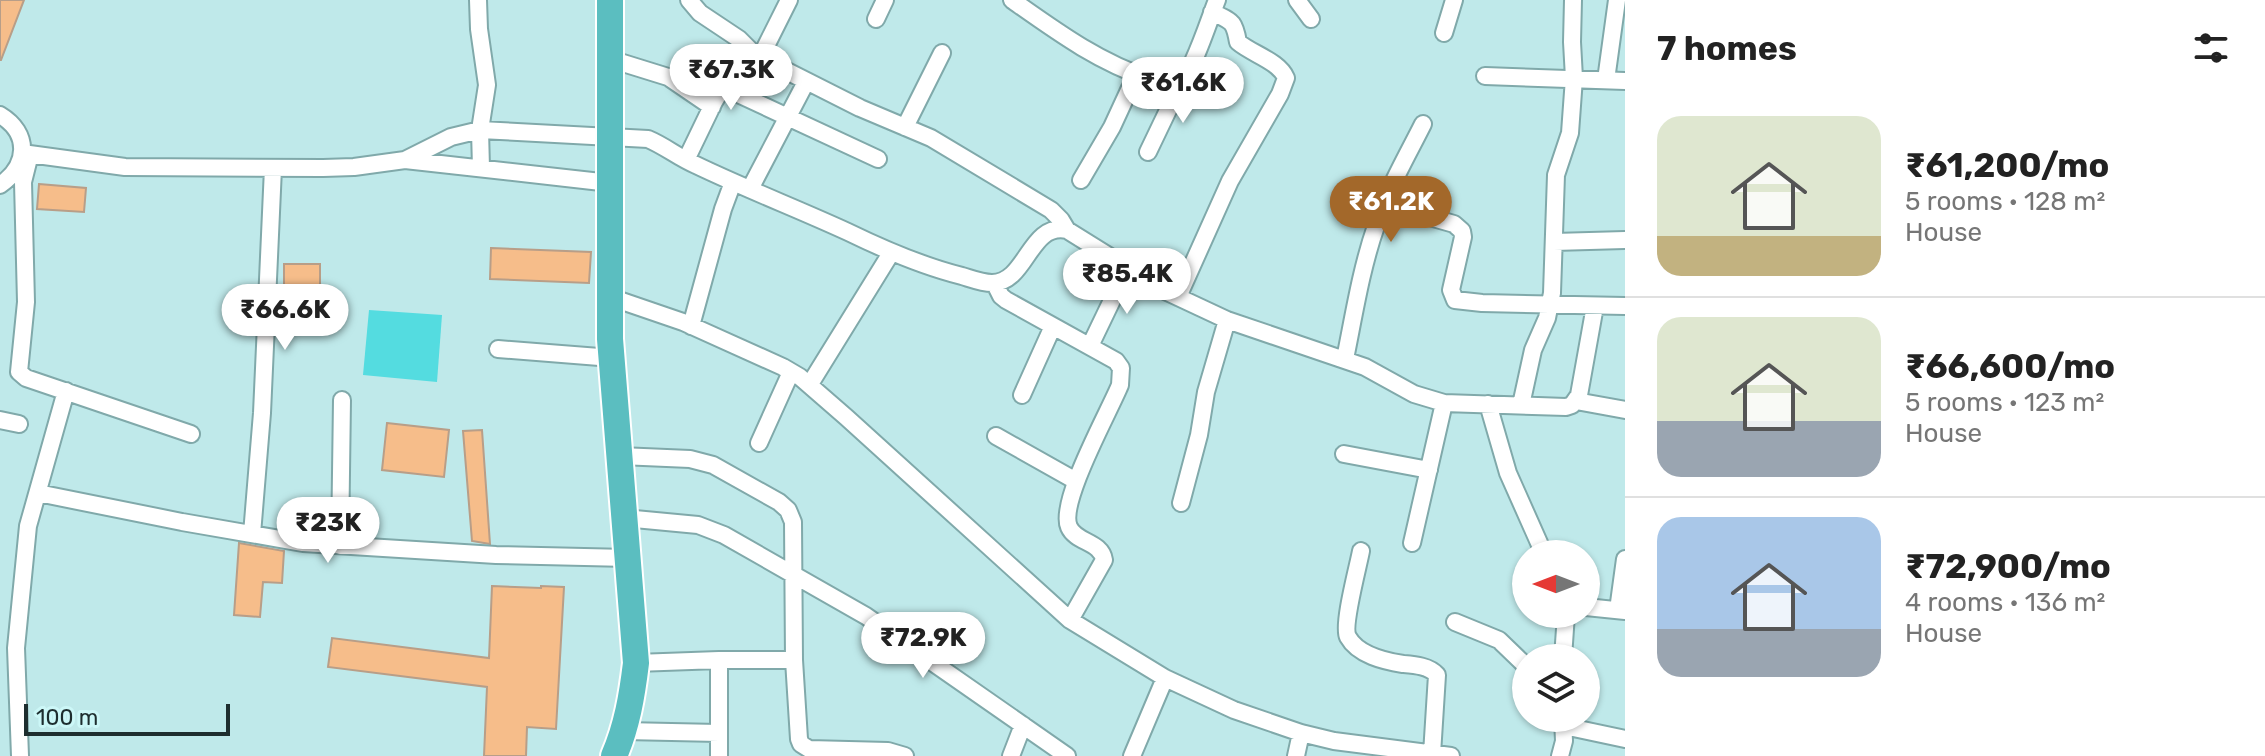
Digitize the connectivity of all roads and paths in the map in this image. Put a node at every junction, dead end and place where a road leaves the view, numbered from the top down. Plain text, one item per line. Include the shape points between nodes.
1 (478, 0) edge
2 (610, 0) edge
3 (689, 0) edge
4 (789, 0) edge
5 (885, 0) edge
6 (1012, 0) edge
7 (1297, 0) edge
8 (1454, 0) edge
9 (1573, 0) edge
10 (1617, 0) edge
11 (1214, 6) edge
12 (876, 19) dead end
13 (1311, 19) dead end
14 (1444, 33) dead end
15 (753, 53) junction
16 (942, 53) dead end
17 (610, 59) junction
18 (1136, 75) junction
19 (1485, 76) dead end
20 (1574, 78) junction
21 (1606, 80) junction
22 (1182, 81) junction
23 (1625, 81) edge
24 (806, 82) junction
25 (723, 87) junction
26 (712, 107) junction
27 (0, 115) edge
28 (787, 118) junction
29 (1423, 124) dead end
30 (905, 127) junction
31 (480, 130) junction
32 (610, 136) junction
33 (1148, 152) dead end
34 (26, 154) junction
35 (878, 159) dead end
36 (405, 160) junction
37 (686, 160) junction
38 (273, 168) junction
39 (481, 168) junction
40 (1081, 180) dead end
41 (733, 182) junction
42 (610, 183) junction
43 (0, 185) edge
44 (750, 189) junction
45 (1384, 204) junction
46 (1067, 230) junction
47 (1625, 240) edge
48 (1554, 242) junction
49 (891, 253) junction
50 (1127, 269) junction
51 (995, 284) junction
52 (610, 297) junction
53 (1178, 297) junction
54 (1551, 305) junction
55 (1595, 306) junction
56 (1625, 306) edge
57 (1227, 320) junction
58 (691, 326) junction
59 (1053, 326) junction
60 (1090, 346) junction
61 (498, 349) dead end
62 (612, 358) junction
63 (1345, 359) junction
64 (791, 372) junction
65 (810, 384) junction
66 (66, 391) junction
67 (1022, 395) dead end
68 (342, 400) dead end
69 (1576, 401) junction
70 (1444, 403) junction
71 (1488, 404) junction
72 (1521, 405) junction
73 (1625, 410) edge
74 (0, 420) edge
75 (19, 424) dead end
76 (191, 434) dead end
77 (996, 436) dead end
78 (759, 443) dead end
79 (1344, 454) dead end
80 (620, 456) junction
81 (1429, 470) junction
82 (1076, 481) junction
83 (38, 493) junction
84 (1181, 503) dead end
85 (624, 518) junction
86 (252, 534) junction
87 (1538, 540) edge
88 (1412, 543) dead end
89 (340, 546) junction
90 (1361, 551) dead end
91 (628, 558) junction
92 (1625, 559) edge
93 (794, 577) junction
94 (1600, 609) edge
95 (1621, 611) edge
96 (1070, 620) junction
97 (1455, 622) dead end
98 (1512, 653) edge
99 (719, 660) junction
100 (794, 660) junction
101 (636, 663) junction
102 (1165, 678) junction
103 (1023, 725) junction
104 (624, 731) junction
105 (1564, 732) edge
106 (1600, 732) edge
107 (719, 733) junction
108 (1301, 733) junction
109 (1625, 739) edge
110 (1414, 754) edge
111 (1432, 754) edge
112 (20, 756) edge
113 (614, 756) edge
114 (719, 756) edge
115 (905, 756) edge
116 (1011, 756) edge
117 (1067, 756) edge
118 (1132, 756) edge
119 (1296, 756) edge
120 (1451, 756) edge
121 (1560, 756) edge

1 - 31 street via 487,85
2 - 17 highway
3 - 15 street
4 - 15 street
5 - 12 street
6 - 18 street via 1092,55
7 - 13 street
8 - 14 street
9 - 20 street
10 - 21 street
11 - 22 street
11 - 53 street via 1234,25 1238,42 1286,78 1230,181
15 - 24 street
15 - 25 street
16 - 30 street
17 - 26 street via 668,77
17 - 32 highway
18 - 22 street via 1167,85
18 - 40 street
19 - 20 street
20 - 21 street
20 - 48 street via 1570,133 1556,175
21 - 23 street
22 - 33 street
24 - 28 street
24 - 30 street
25 - 26 street
25 - 28 street
26 - 37 street
27 - 34 street via 18,131
28 - 35 street
28 - 44 street
29 - 45 street
30 - 46 street via 945,145 1051,210
31 - 32 street
31 - 36 street via 451,137
31 - 39 street
32 - 37 street via 648,139
32 - 42 highway
34 - 38 street via 125,167
34 - 43 street
34 - 66 street via 26,302 19,372
36 - 38 street
36 - 39 street
37 - 41 street
38 - 86 street
39 - 42 street
41 - 44 street
41 - 58 street
42 - 52 highway
44 - 49 street
45 - 54 street via 1462,231 1451,290 1455,300
45 - 63 street via 1367,252
46 - 50 street
46 - 51 street via 1043,234 1009,278
47 - 48 street
48 - 54 street
49 - 51 street
49 - 65 street
50 - 53 street
50 - 60 street
51 - 59 street via 1001,296
52 - 58 street
52 - 62 highway
53 - 57 street
54 - 55 street
54 - 72 street via 1533,350
55 - 56 street
55 - 69 street
57 - 63 street
57 - 84 street
58 - 64 street
59 - 60 street
59 - 67 street
60 - 82 street via 1116,361 1122,374
61 - 62 street
62 - 80 highway
63 - 70 street
64 - 65 street
64 - 78 street
65 - 96 street
66 - 76 street
66 - 83 street
68 - 89 street
69 - 72 street via 1566,407
69 - 73 street
70 - 71 street
70 - 81 street
71 - 72 street
71 - 87 street via 1508,473
74 - 75 street
77 - 82 street
79 - 81 street
80 - 85 highway
80 - 93 street via 701,460 779,502 793,522
81 - 88 street
82 - 96 street via 1067,522 1076,536 1099,549 1104,560
83 - 86 street
83 - 112 street via 28,526 16,648
85 - 91 highway
85 - 93 street via 698,525
86 - 89 street
89 - 91 street
90 - 111 street via 1348,637 1374,658 1428,668 1437,675
91 - 101 highway
92 - 95 street
93 - 100 street
93 - 103 street via 866,616
94 - 95 street
96 - 102 street
97 - 98 street via 1499,640
99 - 100 street
99 - 101 street
99 - 107 street
100 - 115 street via 799,739 804,747
101 - 104 highway
102 - 108 street
102 - 118 street
103 - 116 street
103 - 117 street
104 - 107 street
104 - 113 highway
105 - 121 street
106 - 109 street
107 - 114 street
108 - 110 street
108 - 119 street
110 - 111 street
111 - 120 street

